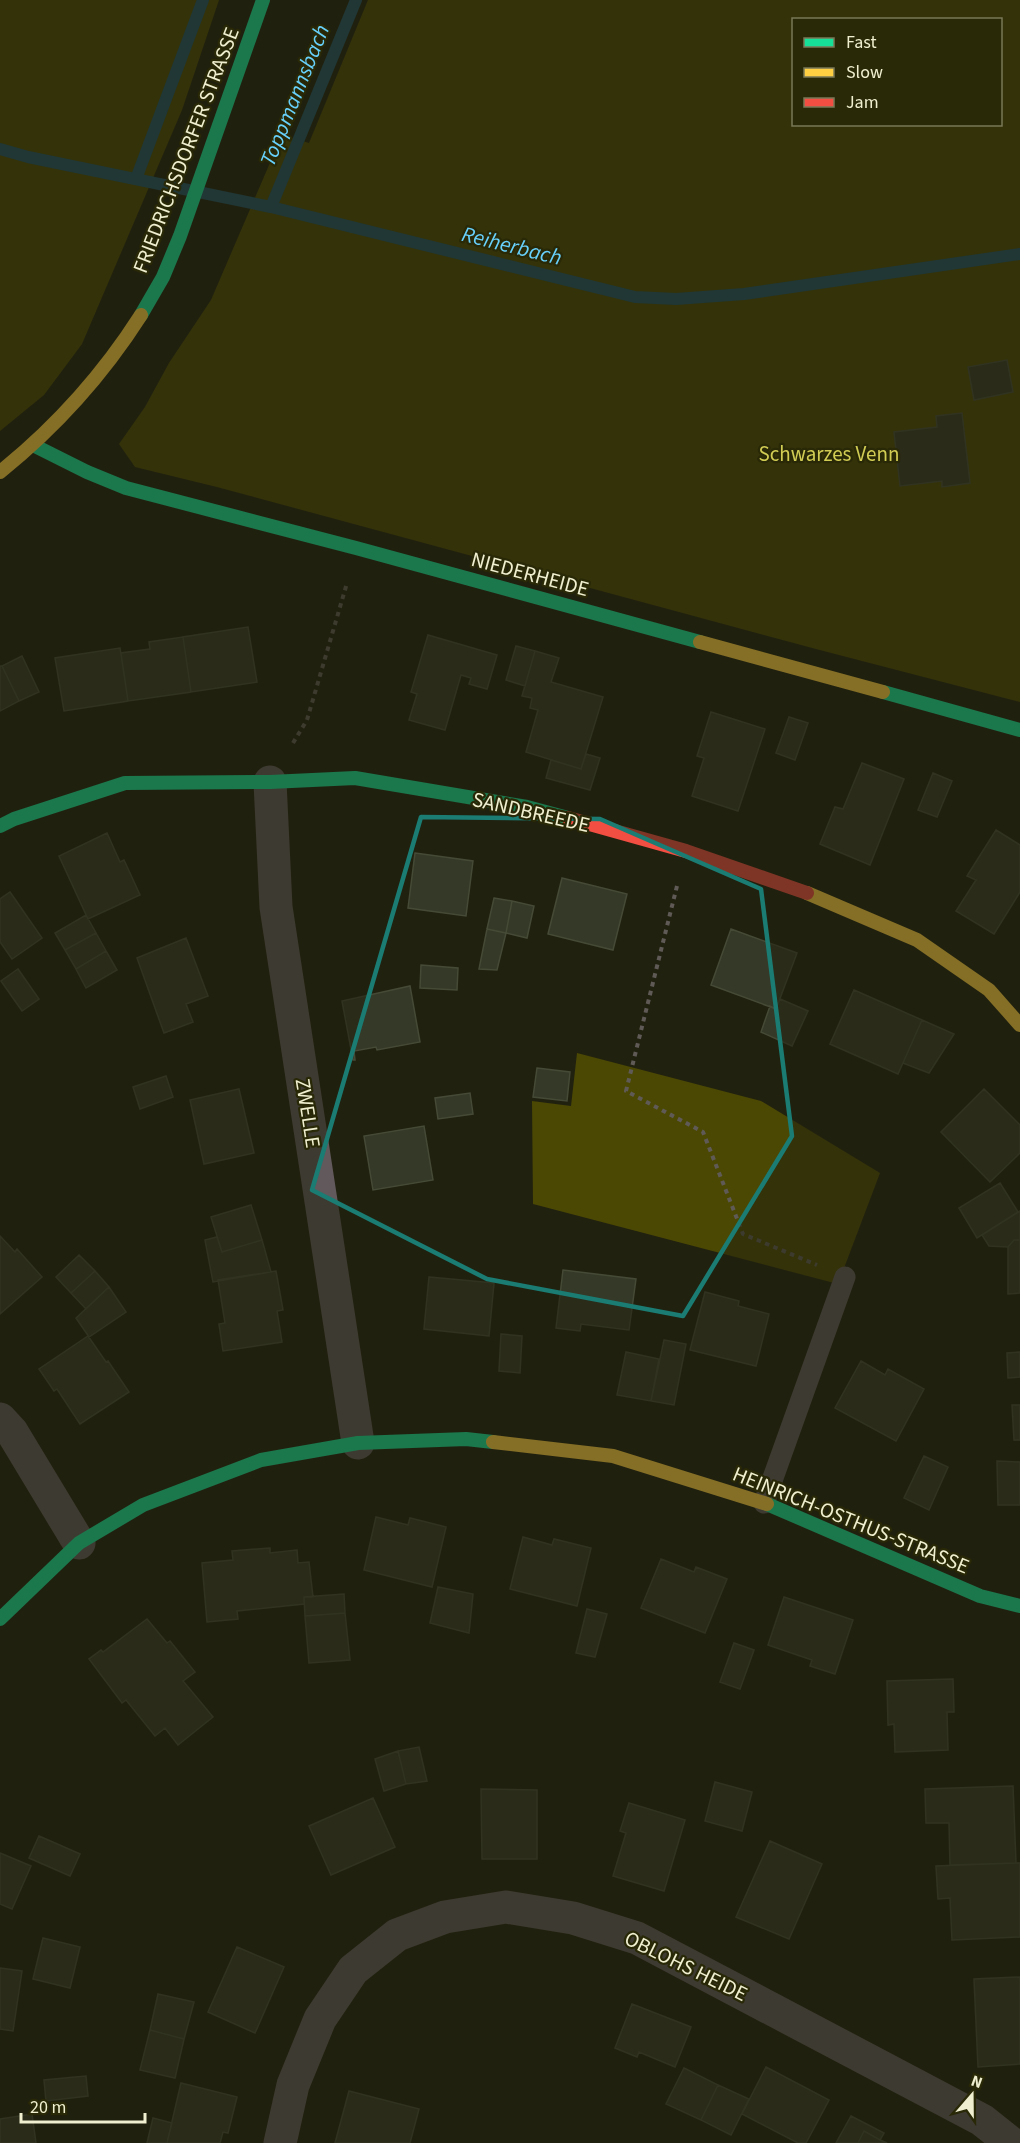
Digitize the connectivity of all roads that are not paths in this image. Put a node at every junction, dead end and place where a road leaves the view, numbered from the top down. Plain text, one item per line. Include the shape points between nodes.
1 (263, 0) edge
2 (33, 445) junction
3 (0, 472) edge
4 (1020, 730) edge
5 (270, 782) junction
6 (0, 826) edge
7 (1020, 1025) edge
8 (845, 1277) road end
9 (0, 1419) edge
10 (358, 1443) junction
11 (764, 1503) junction
12 (79, 1543) junction
13 (1020, 1606) edge
14 (0, 1619) edge
15 (280, 2143) edge
16 (1011, 2143) edge

1 - 2 street, FRIEDRICHSDORFER STRASSE via 188,216 156,289 120,349 88,390
2 - 3 street, FRIEDRICHSDORFER STRASSE
2 - 4 street, NIEDERHEIDE via 126,488
5 - 6 street, SANDBREEDE via 125,783
5 - 7 street, SANDBREEDE via 355,778 527,807 686,851 799,890 917,940 989,990
5 - 10 street, ZWELLE via 276,907
8 - 11 lane
9 - 12 street via 12,1432
10 - 11 street, HEINRICH-OSTHUS-STRASSE via 466,1439 613,1456
10 - 12 street, HEINRICH-OSTHUS-STRASSE via 261,1460 143,1505
11 - 13 street, HEINRICH-OSTHUS-STRASSE via 980,1596
12 - 14 street, HEINRICH-OSTHUS-STRASSE
15 - 16 street, OBLOHS HEIDE via 293,2085 320,2019 353,1970 397,1935 445,1917 506,1907 573,1918 637,1938 982,2120

